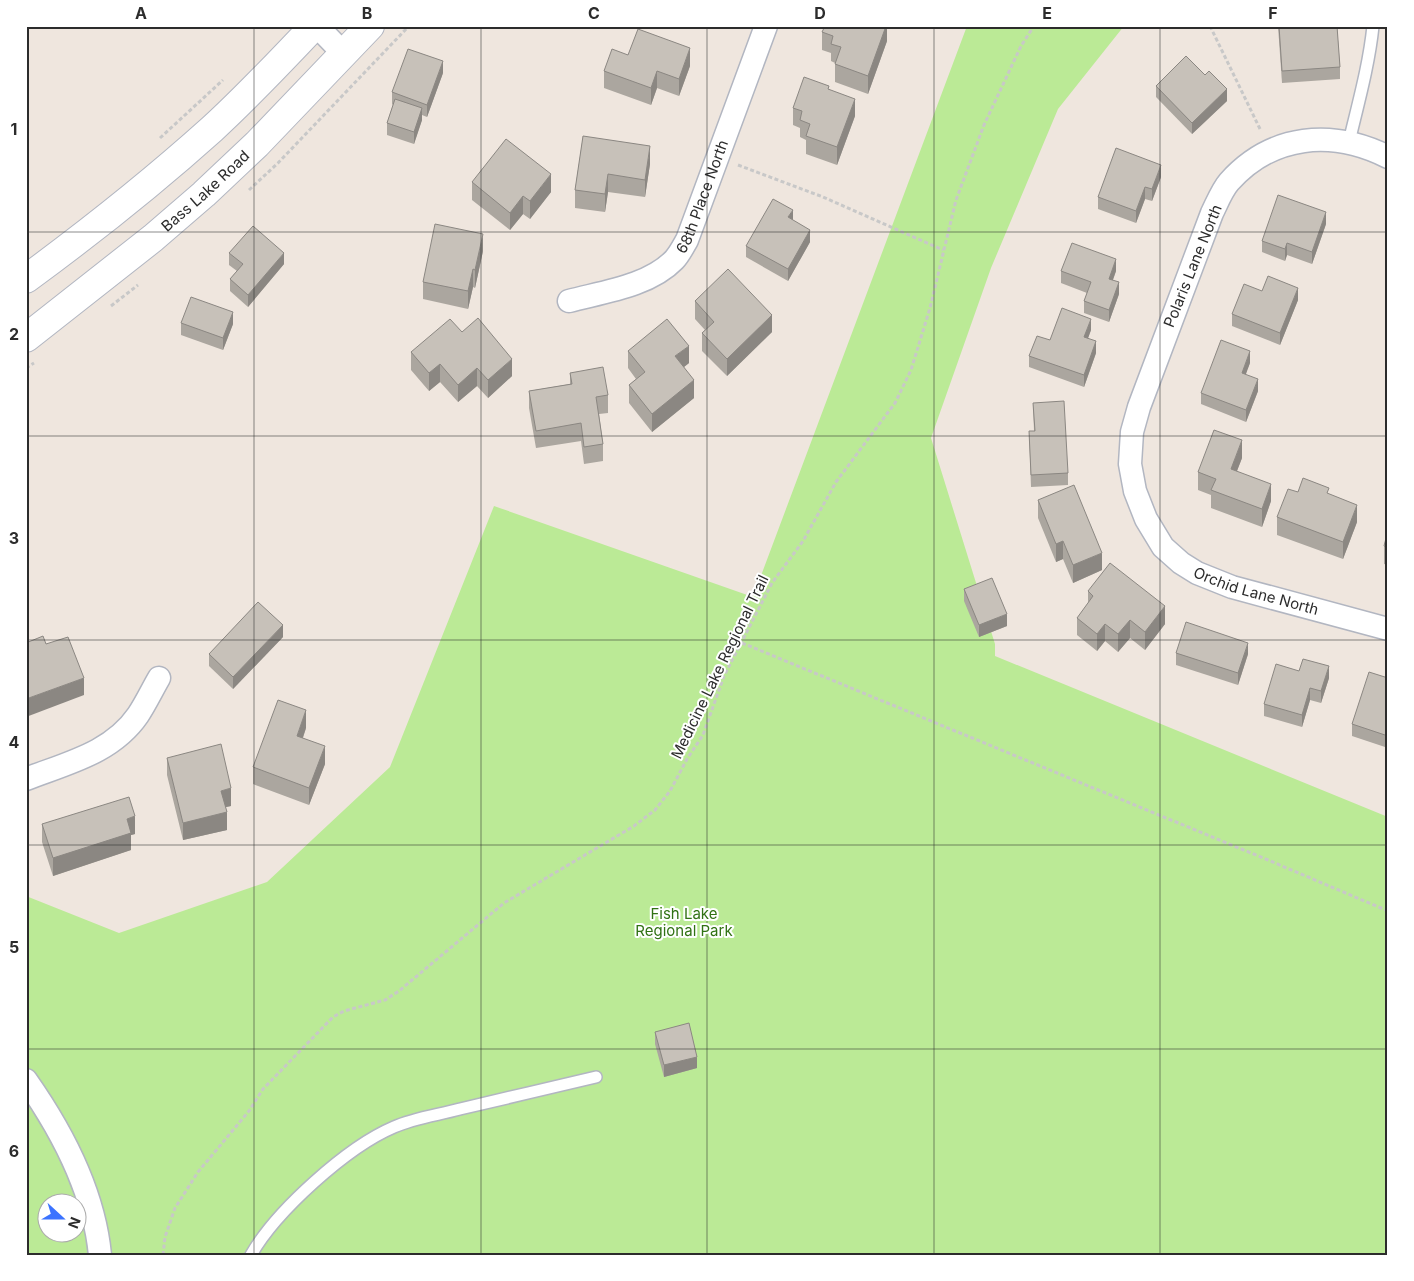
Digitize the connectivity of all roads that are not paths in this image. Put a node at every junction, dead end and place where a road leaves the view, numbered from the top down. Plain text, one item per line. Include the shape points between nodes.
1 (315, 26) edge
2 (370, 26) edge
3 (766, 26) edge
4 (1373, 26) edge
5 (344, 54) junction
6 (1349, 142) junction
7 (1388, 157) edge
8 (26, 279) edge
9 (570, 301) dead end
10 (26, 338) edge
11 (1146, 519) joint
12 (1388, 629) edge
13 (159, 678) dead end
14 (26, 779) edge
15 (596, 1077) dead end
16 (26, 1080) edge
17 (100, 1255) edge
18 (251, 1255) edge

1 - 5 street
1 - 8 main road via 213,128 83,237
2 - 5 main road, Bass Lake Road
3 - 9 street, 68th Place North via 687,240 675,259 642,282
4 - 6 lane
5 - 10 main road, Bass Lake Road via 204,194
6 - 7 street, Polaris Lane North
6 - 11 street, Polaris Lane North via 1313,139 1270,151 1250,163 1228,183 1212,212 1138,407 1132,432 1130,464 1135,491
11 - 12 street, Orchid Lane North via 1163,547 1197,573 1232,587
13 - 14 street via 137,716 119,737 99,751
15 - 18 lane via 432,1116 396,1126 374,1137 306,1189 276,1221
16 - 17 street via 74,1164 89,1202

